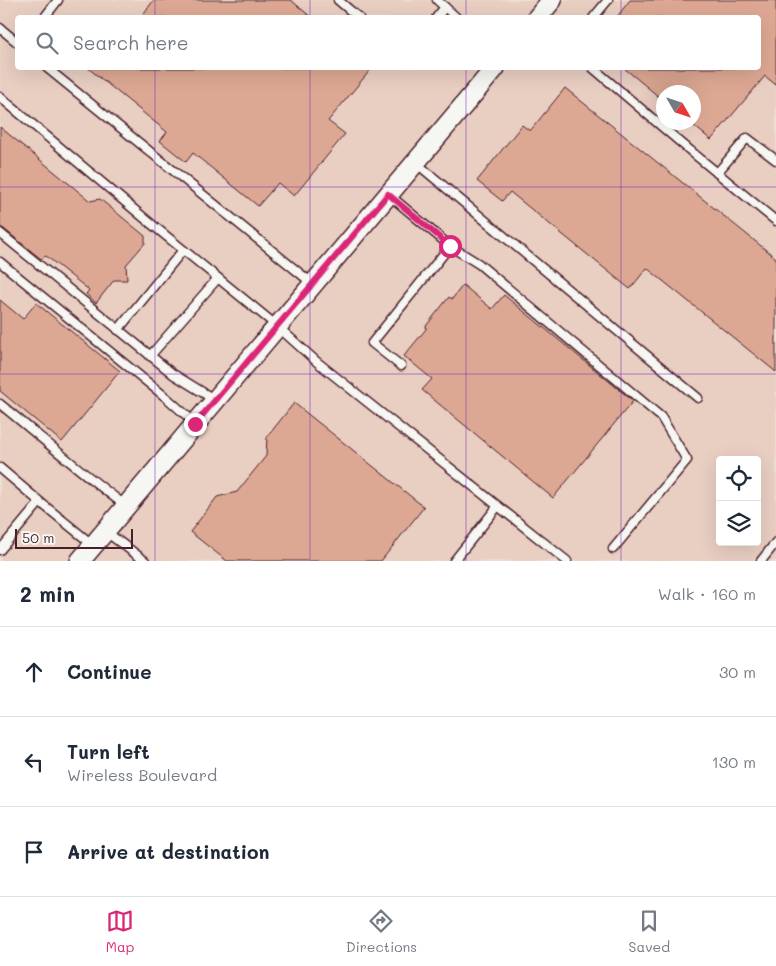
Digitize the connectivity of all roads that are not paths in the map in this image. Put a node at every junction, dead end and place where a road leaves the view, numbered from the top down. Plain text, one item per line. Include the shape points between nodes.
1 (58, 0) edge
2 (338, 0) edge
3 (437, 0) edge
4 (608, 0) edge
5 (445, 7) junction
6 (46, 15) edge
7 (356, 15) edge
8 (438, 15) edge
9 (454, 15) edge
10 (596, 15) edge
11 (0, 28) edge
12 (15, 40) edge
13 (49, 70) edge
14 (493, 70) edge
15 (596, 70) edge
16 (0, 97) edge
17 (776, 160) edge
18 (415, 162) junction
19 (717, 173) junction
20 (388, 194) junction
21 (776, 222) edge
22 (0, 233) edge
23 (450, 246) junction
24 (183, 250) junction
25 (0, 262) edge
26 (218, 278) junction
27 (313, 284) junction
28 (277, 326) junction
29 (118, 330) junction
30 (150, 356) junction
31 (400, 366) dead end
32 (698, 398) dead end
33 (216, 400) junction
34 (0, 404) edge
35 (195, 424) junction
36 (0, 468) edge
37 (40, 502) junction
38 (126, 506) junction
39 (498, 506) junction
40 (105, 531) junction
41 (776, 542) edge
42 (93, 545) junction
43 (613, 549) dead end
44 (0, 550) edge
45 (80, 561) edge
46 (145, 561) edge
47 (454, 561) edge
48 (567, 561) edge
49 (761, 561) edge

1 - 6 lane
2 - 7 lane
3 - 5 lane
4 - 10 lane
5 - 8 lane
5 - 9 lane
11 - 12 lane
13 - 27 lane
14 - 18 street
15 - 19 lane
16 - 24 lane
17 - 19 lane via 748,138
18 - 20 street
18 - 32 lane
19 - 21 lane
20 - 23 lane
20 - 27 street
22 - 29 lane
23 - 31 lane via 372,343
23 - 43 lane via 479,264 661,417 687,460
24 - 26 lane
24 - 29 lane
25 - 35 lane
26 - 28 lane
26 - 30 lane
27 - 28 street
28 - 33 street
28 - 39 lane via 317,362
29 - 30 lane
30 - 33 lane
33 - 35 street
34 - 38 lane
35 - 38 street
36 - 37 lane
37 - 42 lane
37 - 44 lane
38 - 40 street
39 - 47 lane
39 - 48 lane
40 - 42 street
40 - 46 lane
41 - 49 lane
42 - 45 street

